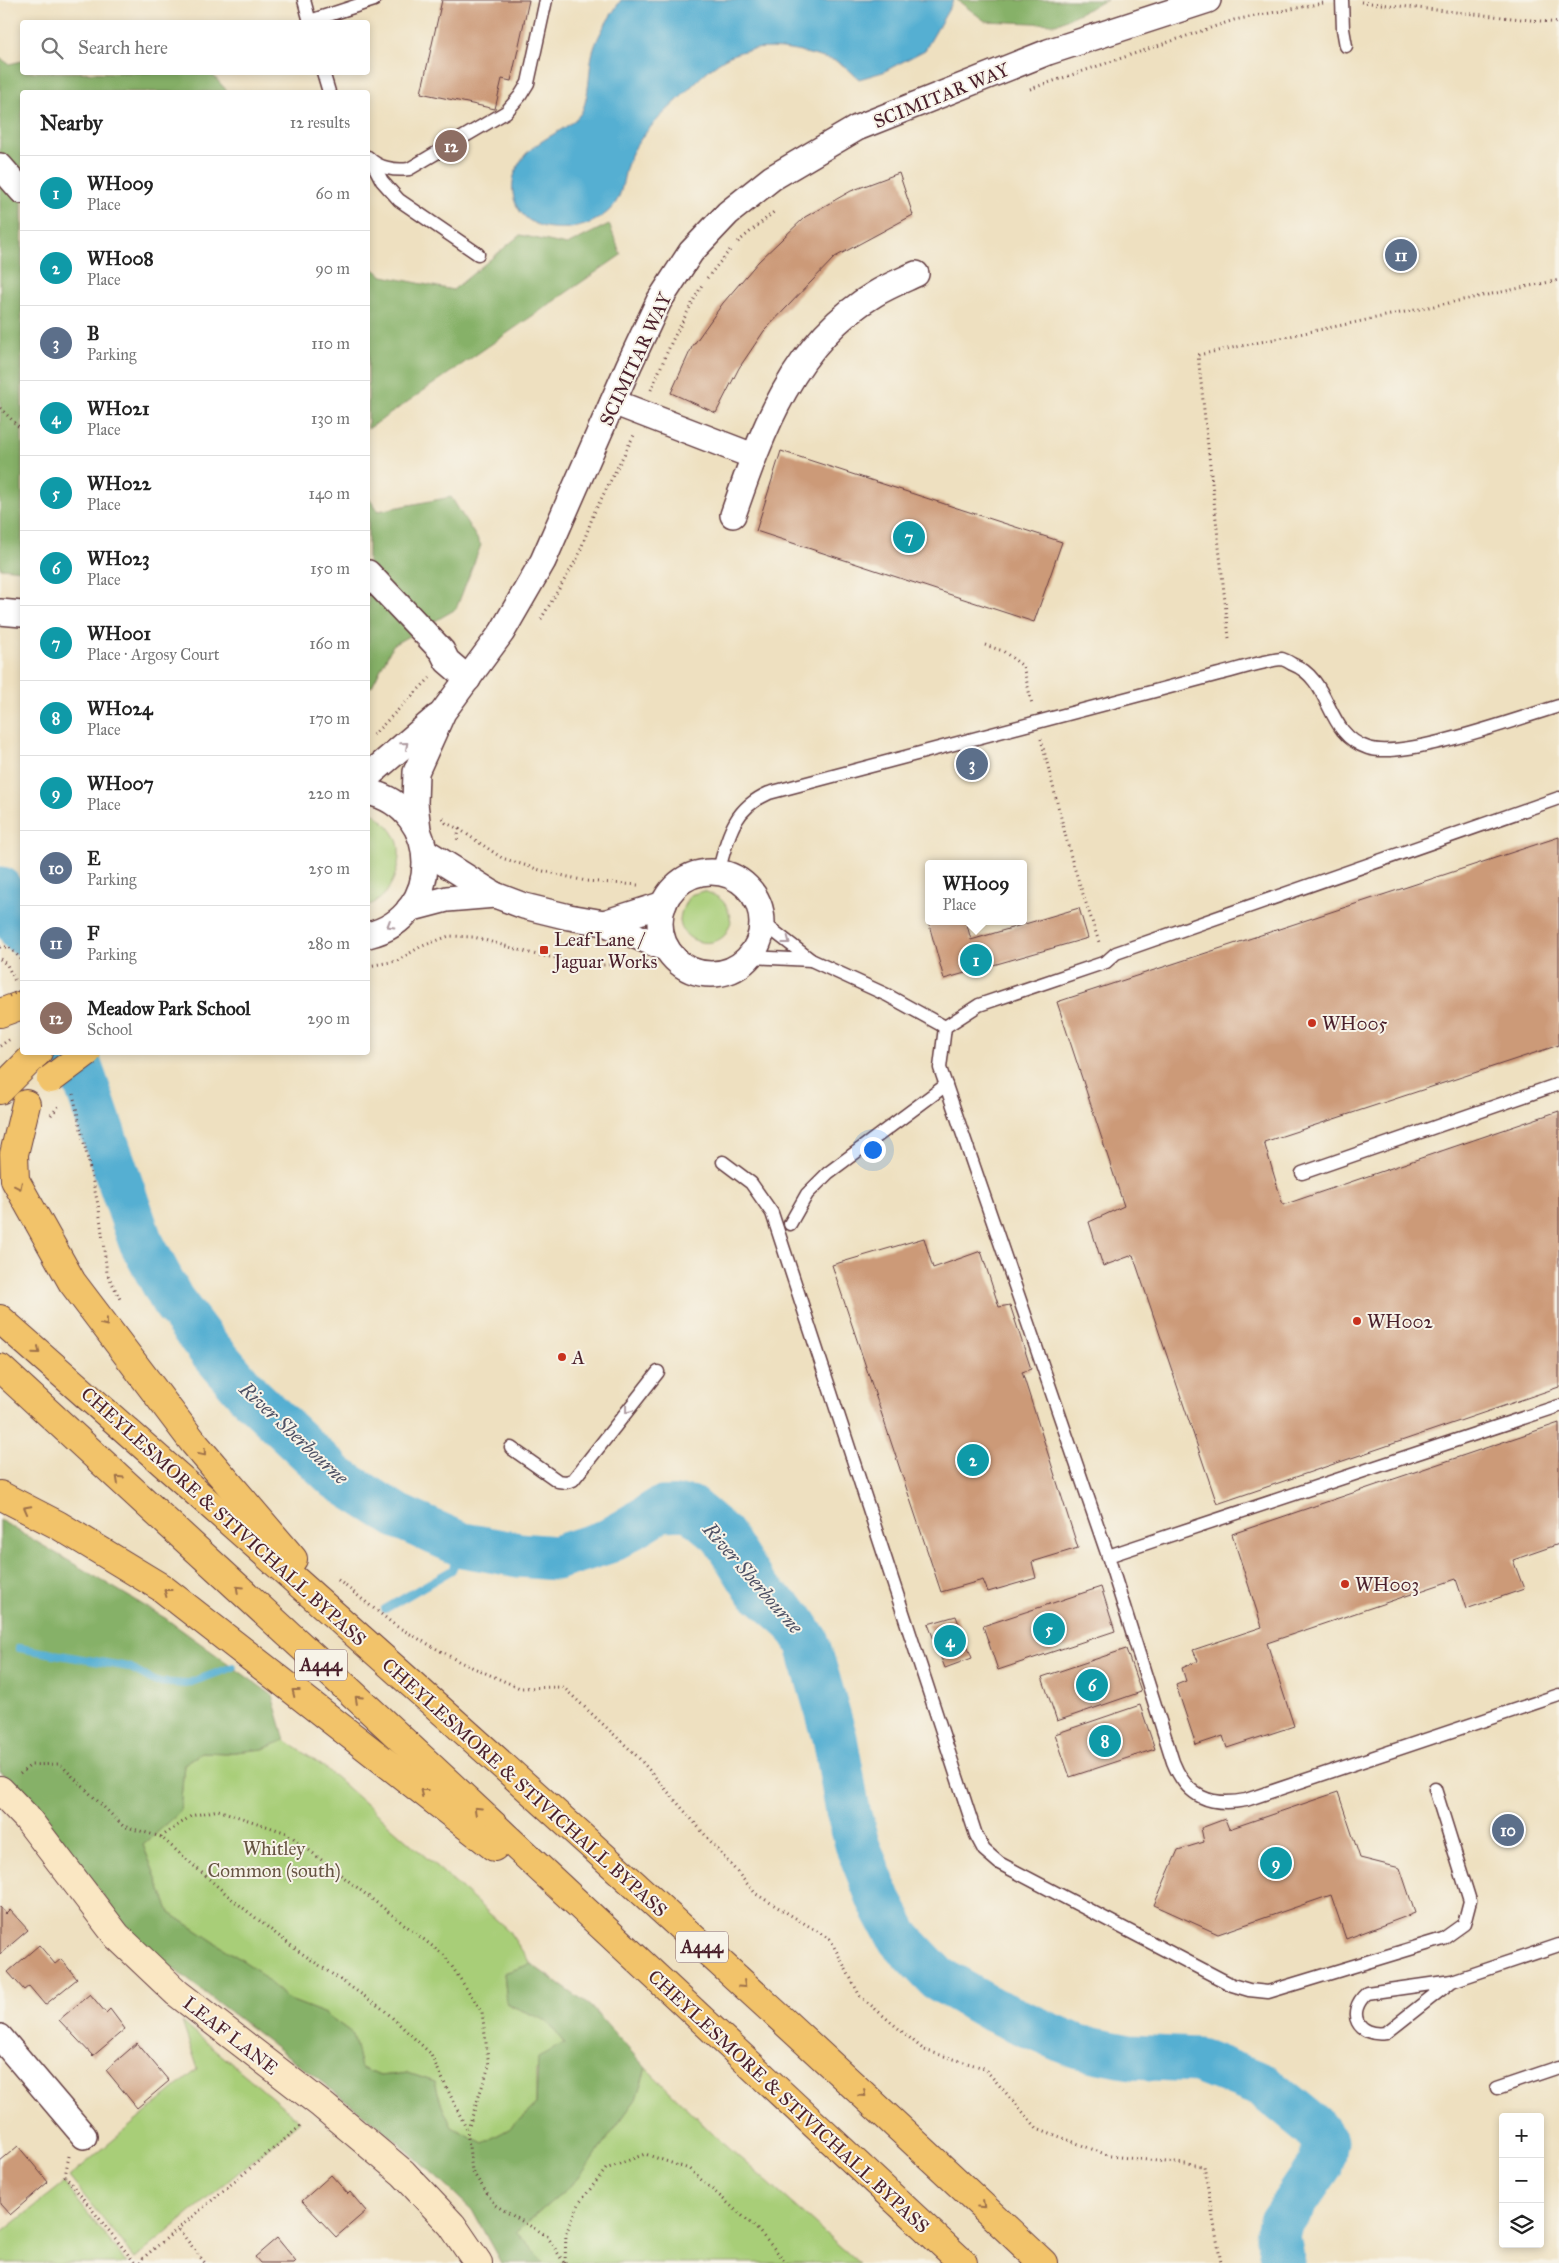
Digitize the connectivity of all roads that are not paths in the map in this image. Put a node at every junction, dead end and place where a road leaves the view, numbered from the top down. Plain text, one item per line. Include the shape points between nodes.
1 (304, 0) edge
2 (374, 0) edge
3 (546, 0) edge
4 (1208, 0) edge
5 (1342, 1) edge
6 (309, 20) edge
7 (316, 20) edge
8 (1346, 46) dead end
9 (324, 75) edge
10 (328, 90) edge
11 (370, 159) edge
12 (0, 166) edge
13 (20, 189) edge
14 (478, 254) dead end
15 (916, 274) dead end
16 (613, 402) junction
17 (753, 456) junction
18 (733, 515) dead end
19 (370, 575) edge
20 (0, 612) edge
21 (20, 614) edge
22 (468, 679) junction
23 (1559, 706) edge
24 (443, 712) junction
25 (370, 774) edge
26 (370, 793) edge
27 (1559, 798) edge
28 (421, 840) junction
29 (718, 873) junction
30 (495, 895) junction
31 (664, 904) junction
32 (409, 909) junction
33 (762, 922) junction
34 (604, 923) junction
35 (370, 934) edge
36 (666, 949) junction
37 (749, 957) junction
38 (811, 960) junction
39 (945, 1027) junction
40 (35, 1055) edge
41 (84, 1055) edge
42 (946, 1084) junction
43 (1559, 1084) edge
44 (0, 1090) edge
45 (26, 1104) junction
46 (0, 1132) edge
47 (723, 1162) dead end
48 (1302, 1173) dead end
49 (790, 1224) dead end
50 (0, 1319) edge
51 (0, 1368) edge
52 (658, 1372) dead end
53 (1559, 1406) edge
54 (511, 1448) dead end
55 (0, 1495) edge
56 (1108, 1556) junction
57 (357, 1634) junction
58 (1559, 1695) edge
59 (1435, 1789) dead end
60 (1, 1790) edge
61 (1559, 1945) edge
62 (641, 1962) junction
63 (1452, 1981) junction
64 (0, 2037) edge
65 (1559, 2068) edge
66 (1497, 2088) dead end
67 (80, 2131) road end
68 (478, 2263) edge
69 (963, 2263) edge
70 (1043, 2263) edge

1 - 6 lane
2 - 7 lane
3 - 11 lane via 528,83 506,112 410,169 384,167
4 - 16 street, SCIMITAR WAY via 1048,52 857,128 772,178 728,213 692,252 659,301
5 - 8 lane
9 - 10 lane
11 - 14 lane via 382,181 399,200
12 - 13 street
15 - 17 street via 875,294 827,331 809,352 774,406
16 - 17 street
16 - 22 street, SCIMITAR WAY via 543,562 502,632
17 - 18 street
19 - 22 street via 442,651 447,661
20 - 21 street
22 - 24 street, SCIMITAR WAY
23 - 29 lane via 1468,734 1384,751 1350,739 1336,723 1318,684 1303,668 1282,659 796,785 756,799 740,812 729,834
25 -> 24 street
24 - 28 street via 416,772 415,803
26 - 28 street via 396,804 409,816
27 - 39 lane via 1116,952 1106,962 980,1005
28 - 30 street via 453,869
28 - 32 street via 424,878
29 - 31 street via 699,874 681,882
29 - 33 street via 738,880 749,890 758,904
30 - 32 street via 447,899
30 - 34 street via 542,910
31 - 34 street
31 - 36 street via 660,932
32 -> 35 street via 390,926
33 - 37 street via 759,941
33 -> 38 lane
34 - 36 street
36 - 37 street via 685,968 708,975 735,968
37 - 38 lane
38 - 39 lane via 887,995
39 - 42 lane via 940,1068
40 - 44 highway
41 - 45 highway, bridge via 61,1082
42 - 49 lane via 828,1173 807,1194
42 - 56 lane
43 - 48 lane
45 - 46 highway
45 -> 57 highway via 14,1154 15,1180 72,1282 194,1442
47 - 59 lane via 751,1184 772,1213 976,1835 984,1850 999,1863 1232,1985 1268,1992 1443,1939 1464,1924 1470,1901
50 -> 57 highway, CHEYLESMORE & STIVICHALL BYPASS / A444
62 -> 51 highway, CHEYLESMORE & STIVICHALL BYPASS / A444
52 -> 54 lane via 573,1480 558,1480
53 - 56 lane
62 -> 55 highway via 162,1588 58,1525
56 - 58 lane via 1177,1773 1192,1792 1212,1801 1246,1800
57 -> 70 highway, CHEYLESMORE & STIVICHALL BYPASS / A444 via 916,2142
60 - 68 street, LEAF LANE via 26,1817 117,1936 177,1993 322,2105 403,2173 452,2225
61 - 63 lane
62 - 69 highway, CHEYLESMORE & STIVICHALL BYPASS / A444
63 - 63 lane via 1386,2033 1375,2035 1358,2024 1355,2013 1358,2001 1367,1994
64 - 67 street
65 - 66 lane

